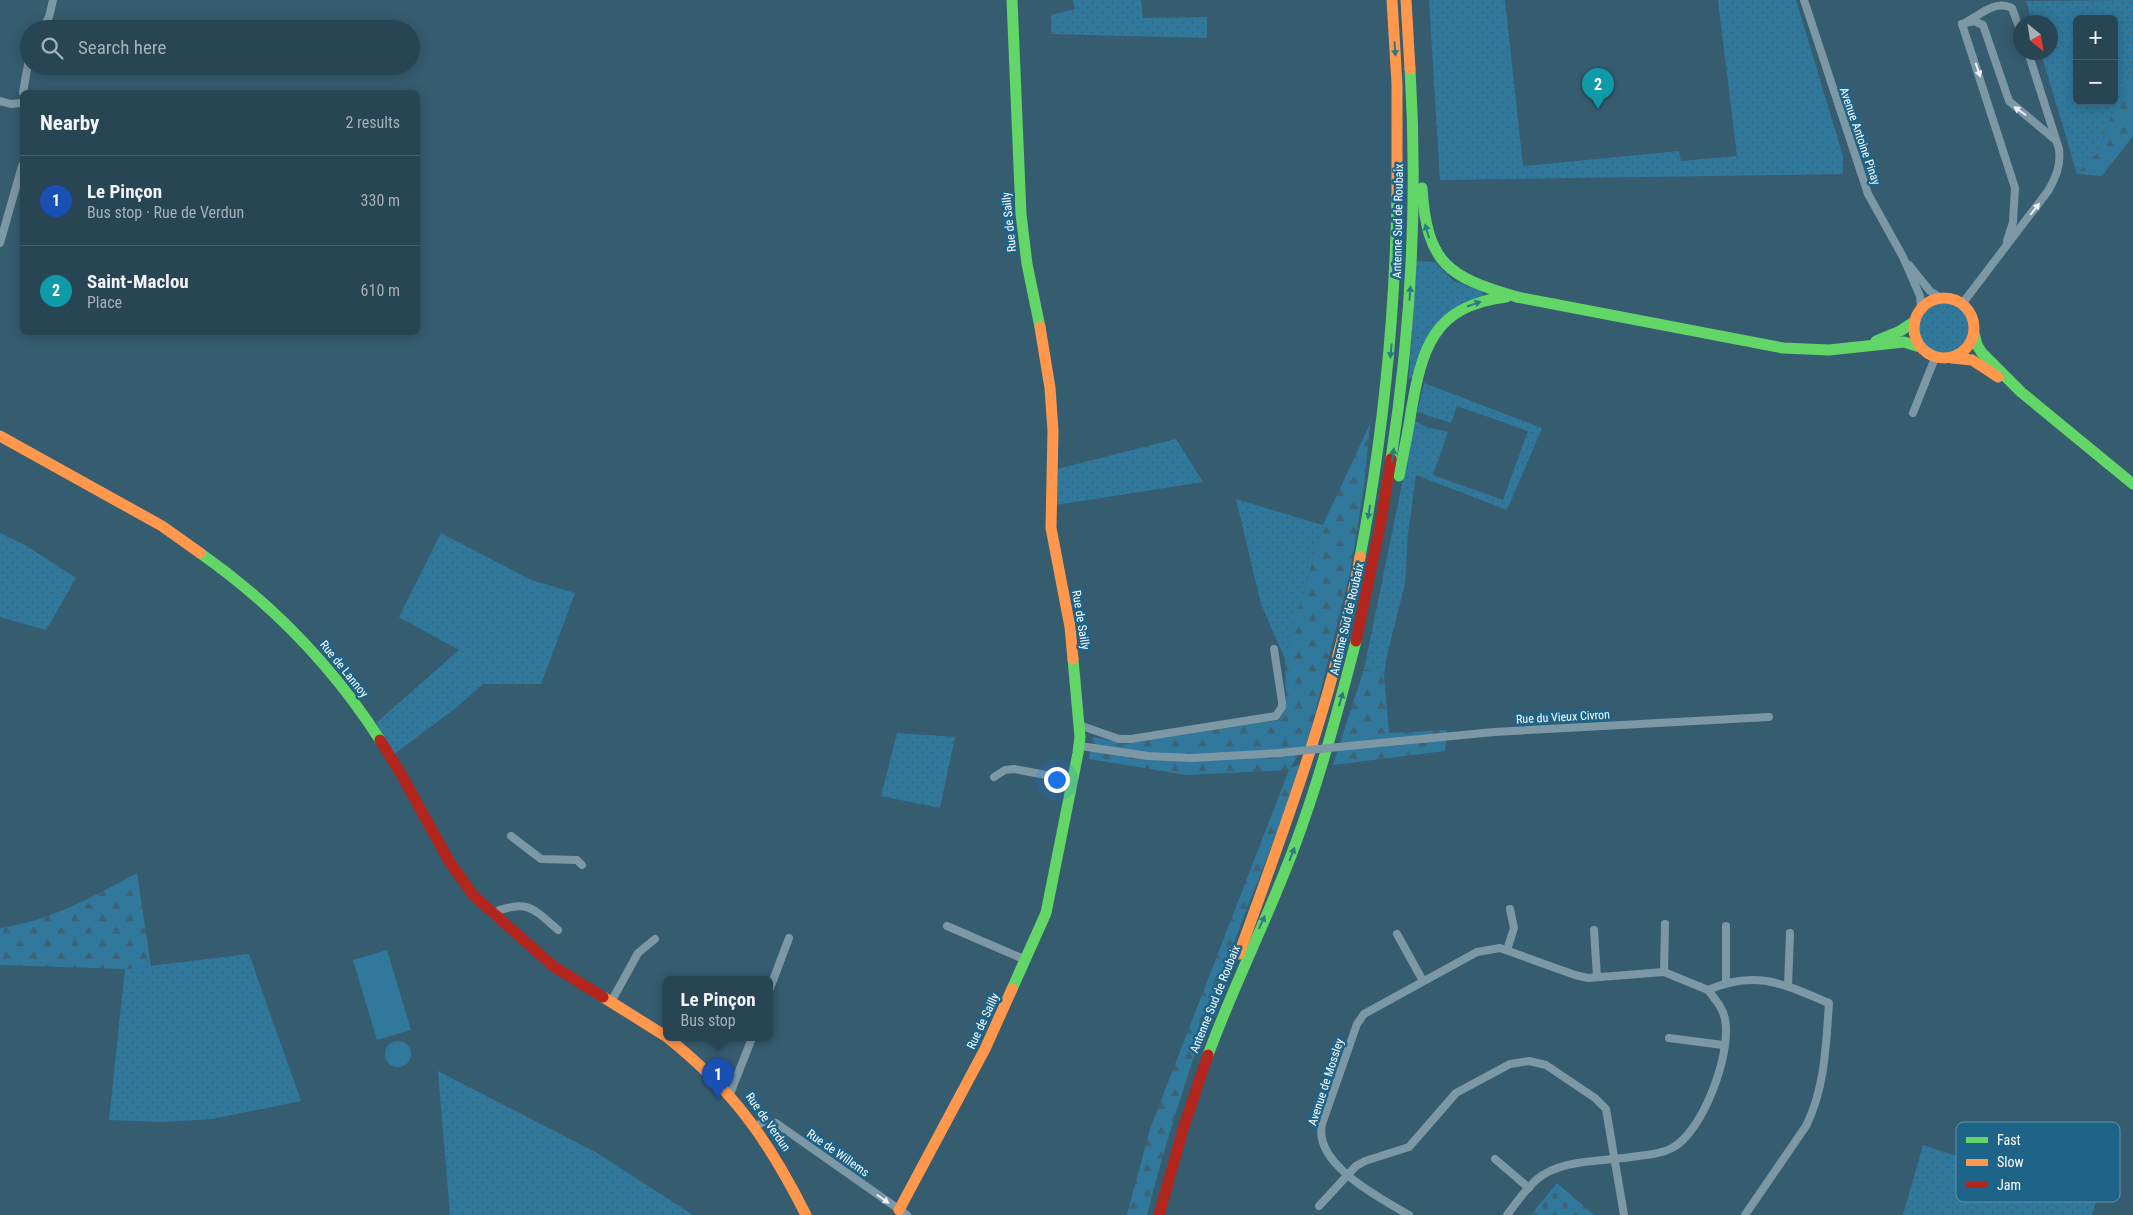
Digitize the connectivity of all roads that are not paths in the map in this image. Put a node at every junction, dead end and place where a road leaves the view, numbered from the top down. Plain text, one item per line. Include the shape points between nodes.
1 (53, 0) edge
2 (1012, 0) edge
3 (1392, 0) edge
4 (1406, 0) edge
5 (1803, 0) edge
6 (2015, 15) edge
7 (47, 20) edge
8 (1962, 24) junction
9 (1409, 42) junction
10 (2031, 60) edge
11 (26, 75) edge
12 (23, 90) edge
13 (0, 100) edge
14 (20, 103) edge
15 (2057, 143) junction
16 (20, 172) edge
17 (3, 225) edge
18 (0, 243) edge
19 (2004, 247) junction
20 (1902, 257) junction
21 (1517, 297) junction
22 (1941, 298) junction
23 (1962, 304) junction
24 (1921, 308) junction
25 (1914, 322) junction
26 (1974, 333) junction
27 (1862, 346) junction
28 (1920, 348) junction
29 (1935, 358) junction
30 (1952, 358) junction
31 (2020, 392) junction
32 (1913, 413) dead end
33 (0, 436) edge
34 (2133, 484) edge
35 (1381, 526) junction
36 (1274, 649) dead end
37 (1769, 717) dead end
38 (1079, 725) junction
39 (1080, 746) junction
40 (994, 777) dead end
41 (1073, 780) junction
42 (511, 836) dead end
43 (582, 865) dead end
44 (1510, 909) dead end
45 (492, 914) junction
46 (1665, 924) dead end
47 (947, 926) dead end
48 (1726, 926) dead end
49 (558, 930) dead end
50 (1594, 930) dead end
51 (1790, 933) dead end
52 (1397, 934) dead end
53 (790, 938) dead end
54 (654, 939) dead end
55 (1507, 950) junction
56 (1026, 960) junction
57 (1664, 972) junction
58 (1597, 977) junction
59 (773, 981) edge
60 (1422, 981) junction
61 (1726, 982) junction
62 (1788, 986) junction
63 (1708, 990) junction
64 (594, 992) joint
65 (611, 1002) junction
66 (663, 1034) edge
67 (1669, 1038) dead end
68 (672, 1041) edge
69 (751, 1041) edge
70 (1724, 1045) junction
71 (730, 1094) junction
72 (756, 1126) junction
73 (1495, 1159) dead end
74 (1614, 1160) junction
75 (1347, 1175) junction
76 (1528, 1188) junction
77 (1319, 1206) dead end
78 (903, 1212) edge
79 (1746, 1214) edge
80 (806, 1215) edge
81 (1151, 1215) edge
82 (1159, 1215) edge
83 (1409, 1215) edge
84 (1507, 1215) edge
85 (1624, 1215) edge

1 - 7 street
2 - 38 main road, Rue de Sailly via 1021,214 1050,388 1053,431 1051,528 1068,619
3 -> 81 main road, Antenne Sud de Roubaix via 1399,179 1395,290 1384,418 1365,537 1336,662 1296,797 1178,1114
4 - 9 main road, Antenne Sud de Roubaix
5 - 20 street, Avenue Antoine Pinay via 1866,189
6 - 8 street via 2012,8 2004,4 1987,8
15 -> 8 street via 2009,101 1982,25 1974,21
8 -> 19 street via 2015,188 2013,222
21 -> 9 main road via 1478,287 1460,277 1444,263 1430,239 1424,221 1419,82
35 -> 9 main road, Antenne Sud de Roubaix via 1400,399 1410,290 1414,180
10 - 15 street
11 - 12 street
13 - 14 street
19 -> 15 street via 2054,181 2060,163
16 - 17 street
17 - 18 street
19 - 23 street
20 - 22 street, Avenue Antoine Pinay via 1930,291
20 - 24 street, Avenue Antoine Pinay via 1920,296
21 - 27 main road via 1783,348 1819,350
35 -> 21 main road via 1395,492 1420,366 1429,342 1443,323 1467,306 1491,299
22 - 23 main road
22 - 24 main road
23 - 26 main road via 1972,317
24 - 25 main road
25 - 27 main road
25 - 28 main road via 1914,338
26 - 30 main road via 1967,349
26 - 31 main road via 1982,353
27 - 28 main road via 1904,342
28 - 29 main road
29 - 30 main road
29 - 32 street
30 - 31 main road via 1972,360
31 - 34 main road
33 - 45 main road, Rue de Lannoy via 174,534 230,574 282,620 325,666 363,714 458,875
82 -> 35 main road, Antenne Sud de Roubaix via 1196,1086 1236,982 1292,855 1320,773 1352,660
36 - 38 street via 1282,702 1276,716 1131,739 1119,739
37 - 39 street, Rue du Vieux Civron, bridge via 1494,732 1279,753 1191,758 1148,756
38 - 39 main road, Rue de Sailly
39 - 41 main road, Rue de Sailly
40 - 41 street via 1014,769
41 - 56 main road, Rue de Sailly via 1049,903
42 - 43 street via 541,859 577,860
44 - 55 street via 1514,928
45 - 49 street via 502,909 525,906
45 - 64 main road, Rue de Lannoy via 540,955
46 - 57 street
47 - 56 street
48 - 61 street
50 - 58 street
51 - 62 street
52 - 60 street
53 - 59 street
54 - 65 street via 638,953
55 - 58 street, Avenue de Mossley via 1574,975
55 - 60 street, Avenue de Mossley via 1483,950
56 - 78 main road, Rue de Sailly
57 - 58 street, Avenue de Mossley
57 - 63 street, Avenue de Mossley
60 - 75 street, Avenue de Mossley via 1370,1009 1357,1024 1320,1132 1324,1146
61 - 62 street via 1763,980
61 - 63 street
62 - 79 street via 1829,1003 1819,1094 1806,1126
63 - 70 street via 1724,1015
64 - 65 main road, Rue de Verdun
65 - 66 main road, Rue de Verdun
67 - 70 street
68 - 71 main road, Rue de Verdun
69 - 71 street
70 - 74 street via 1714,1090 1680,1142 1667,1151
71 - 72 main road, Rue de Verdun
72 -> 78 street, Rue de Willems via 765,1120 776,1123
72 - 80 main road, Rue de Verdun
73 - 76 street
74 - 75 street via 1606,1109 1602,1103 1546,1065 1519,1061 1456,1093 1409,1147 1365,1161
74 - 76 street via 1561,1166 1543,1174
74 - 85 street
75 - 77 street
75 - 83 street, Avenue de Mossley
76 - 84 street

